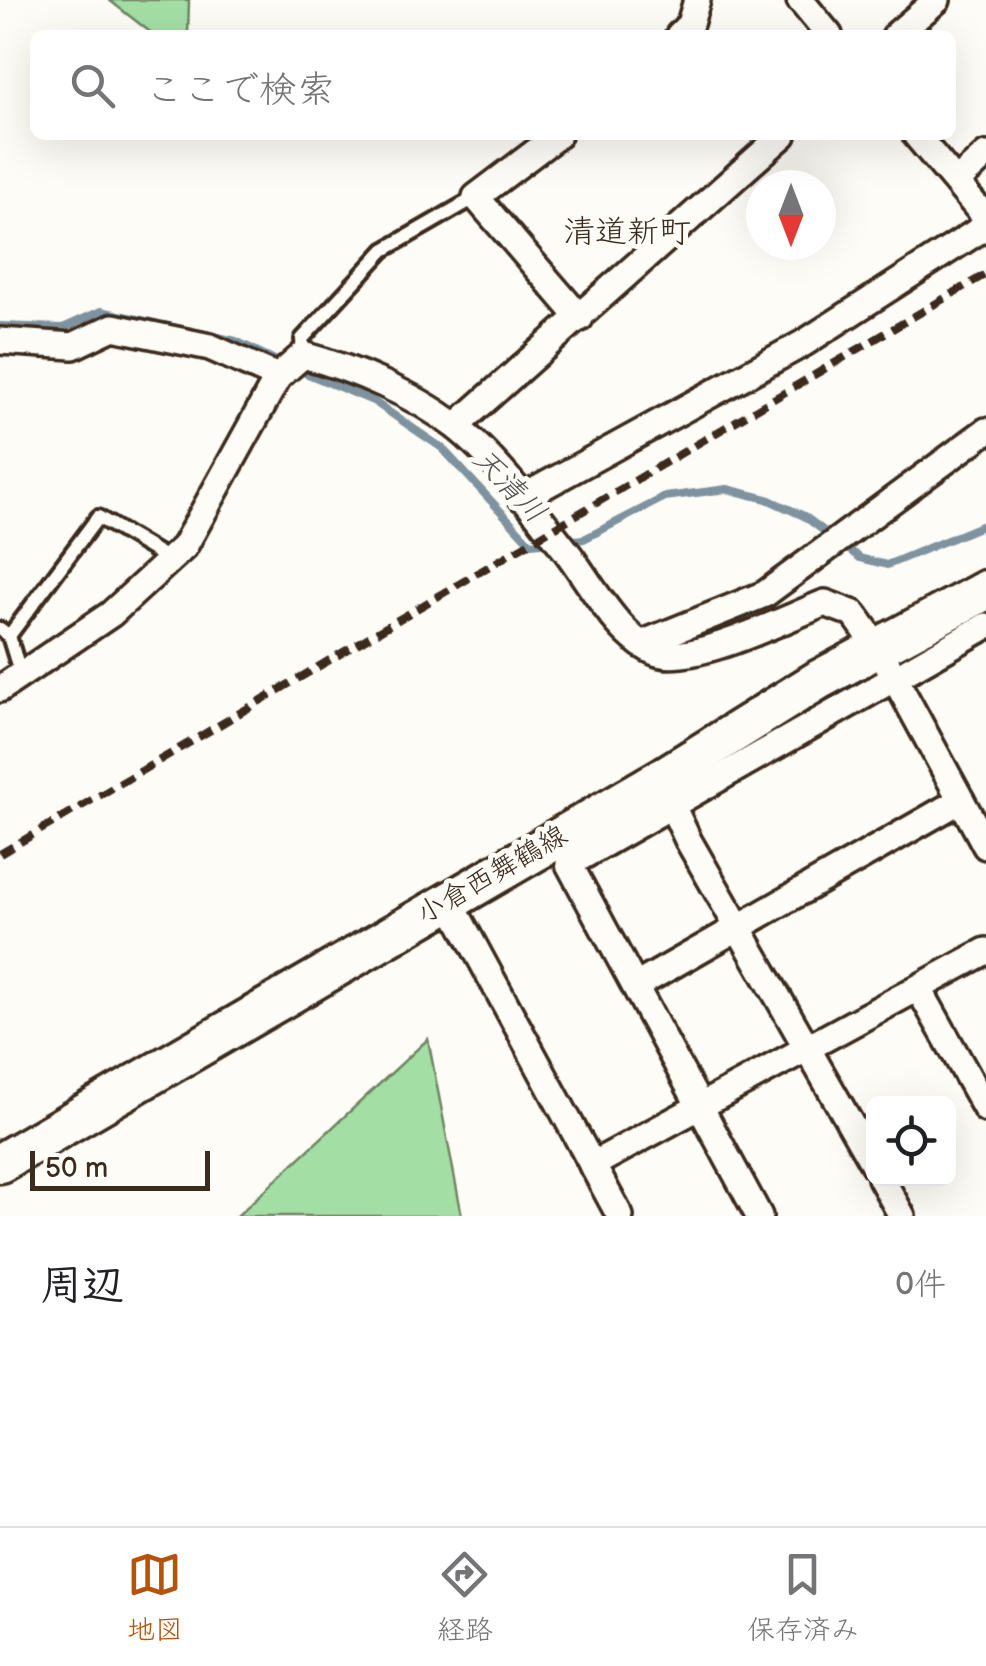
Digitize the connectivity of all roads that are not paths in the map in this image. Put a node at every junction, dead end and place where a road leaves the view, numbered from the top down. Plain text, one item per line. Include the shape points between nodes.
1 (696, 0) edge
2 (800, 0) edge
3 (937, 0) edge
4 (684, 30) edge
5 (825, 30) edge
6 (902, 30) edge
7 (551, 140) edge
8 (777, 140) edge
9 (920, 140) edge
10 (986, 155) edge
11 (957, 181) junction
12 (476, 197) junction
13 (986, 218) edge
14 (986, 226) edge
15 (580, 318) junction
16 (0, 341) edge
17 (303, 355) junction
18 (278, 377) junction
19 (456, 426) junction
20 (986, 431) edge
21 (522, 498) junction
22 (170, 560) junction
23 (986, 590) edge
24 (986, 626) edge
25 (5, 632) edge
26 (641, 644) junction
27 (887, 663) junction
28 (11, 682) edge
29 (666, 791) junction
30 (971, 802) edge
31 (986, 846) edge
32 (448, 900) junction
33 (738, 926) junction
34 (986, 951) edge
35 (636, 986) junction
36 (919, 989) junction
37 (809, 1050) junction
38 (702, 1107) junction
39 (986, 1109) edge
40 (866, 1151) edge
41 (0, 1163) edge
42 (592, 1164) junction
43 (885, 1186) edge
44 (620, 1216) edge
45 (760, 1216) edge
46 (902, 1216) edge

1 - 4 street
2 - 5 street
3 - 6 street
7 - 12 street
8 - 15 street
9 - 11 street
10 - 11 street
11 - 13 street
12 - 15 street
12 - 17 lane via 384,250 302,339
14 - 21 street via 804,344
15 - 19 street
16 - 18 street via 74,346 113,327 210,347
17 - 18 street
17 - 19 street via 383,386
18 - 22 street
19 - 21 street
20 - 26 street via 766,594
21 - 26 street via 587,586
22 - 25 lane via 98,516
22 - 28 street via 111,614
23 - 27 main road, 小倉西舞鶴線
24 - 27 street
25 - 28 lane
26 - 27 street via 661,655 698,651 825,603 854,614
27 - 29 main road, 小倉西舞鶴線 via 820,679
27 - 30 street
29 - 32 main road, 小倉西舞鶴線
29 - 33 street
29 - 35 street via 569,864
30 - 31 street
30 - 33 street
32 - 41 main road, 小倉西舞鶴線
32 - 42 street
33 - 35 street
33 - 37 street
34 - 36 street
35 - 38 street
36 - 37 street
36 - 39 street
37 - 38 street
37 - 40 street
38 - 42 street
38 - 45 street
42 - 44 street
43 - 46 street

